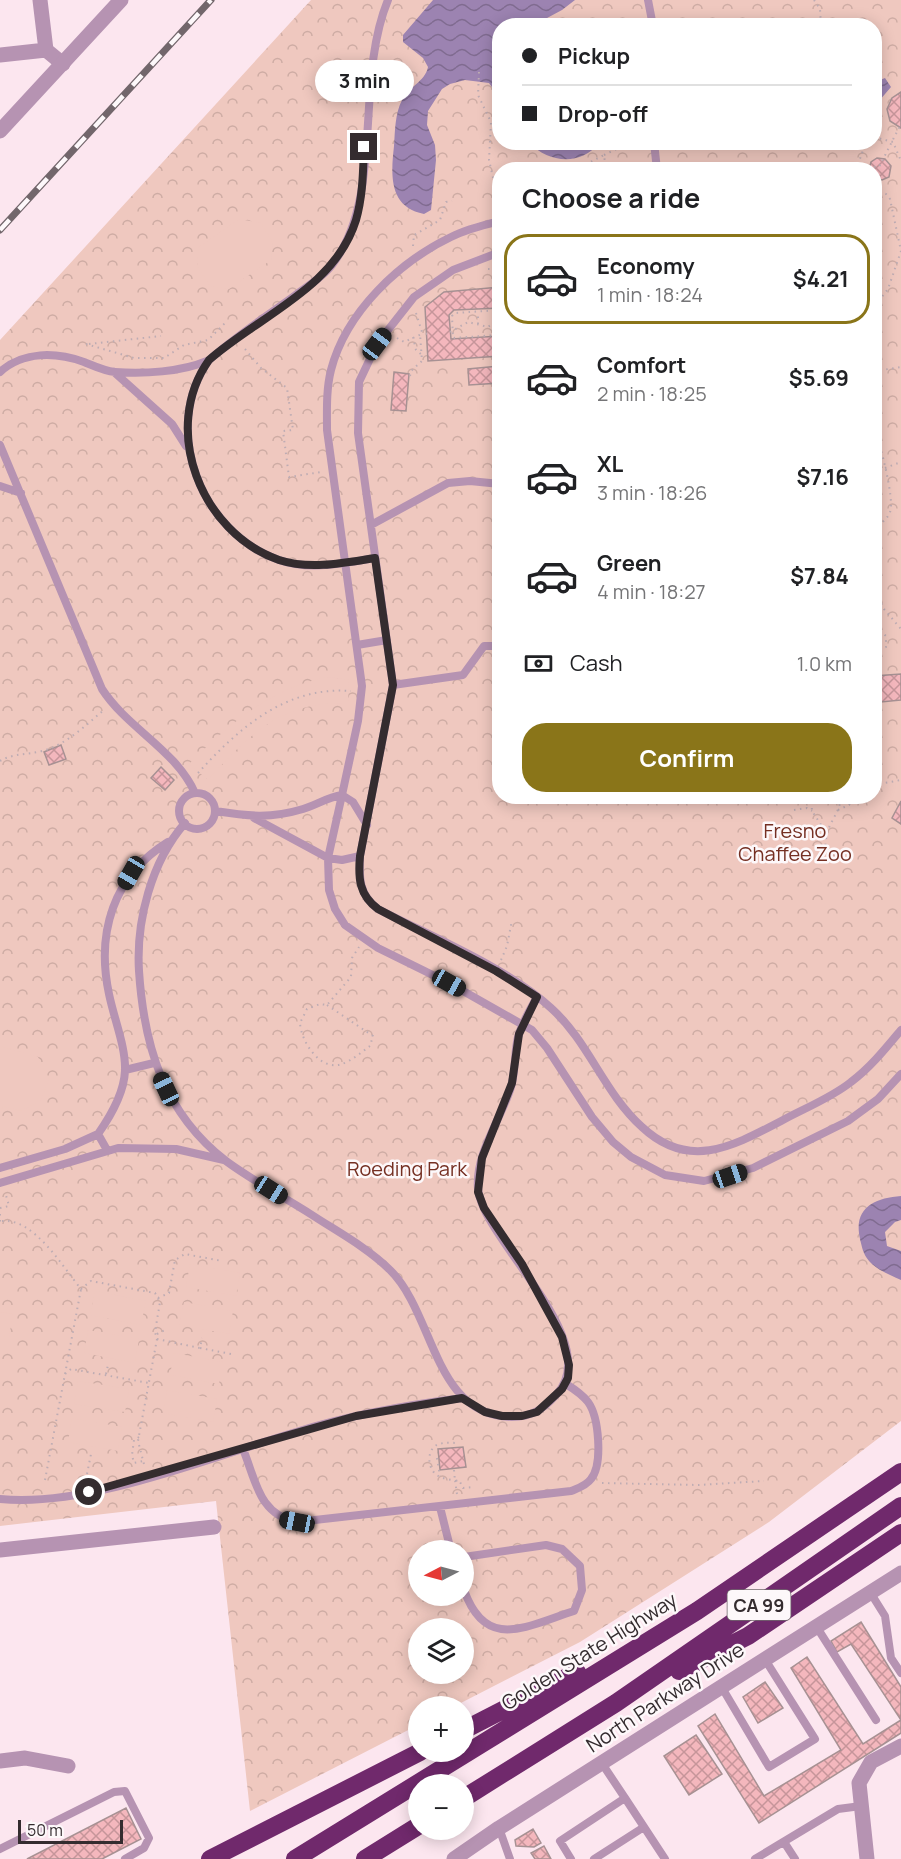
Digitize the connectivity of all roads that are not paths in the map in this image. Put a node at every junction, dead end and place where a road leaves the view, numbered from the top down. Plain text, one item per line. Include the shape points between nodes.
1 (40, 0) edge
2 (121, 0) edge
3 (388, 0) edge
4 (648, 0) edge
5 (651, 18) edge
6 (46, 50) junction
7 (0, 55) edge
8 (63, 63) junction
9 (0, 131) edge
10 (492, 223) edge
11 (492, 255) edge
12 (209, 360) junction
13 (0, 372) edge
14 (114, 372) junction
15 (0, 445) edge
16 (187, 449) junction
17 (492, 483) edge
18 (0, 486) edge
19 (21, 493) junction
20 (371, 525) junction
21 (375, 558) junction
22 (345, 563) junction
23 (387, 640) junction
24 (357, 645) junction
25 (492, 646) edge
26 (393, 685) junction
27 (195, 793) junction
28 (342, 795) junction
29 (214, 811) junction
30 (254, 818) junction
31 (185, 824) junction
32 (367, 826) junction
33 (169, 842) junction
34 (360, 856) junction
35 (328, 858) junction
36 (537, 997) junction
37 (522, 1024) junction
38 (901, 1030) edge
39 (153, 1063) junction
40 (125, 1070) junction
41 (901, 1074) edge
42 (98, 1134) junction
43 (107, 1150) junction
44 (224, 1160) junction
45 (0, 1168) edge
46 (1, 1182) edge
47 (566, 1384) junction
48 (462, 1398) junction
49 (243, 1449) junction
50 (901, 1472) edge
51 (0, 1499) edge
52 (901, 1506) edge
53 (440, 1507) junction
54 (214, 1527) dead end
55 (901, 1533) edge
56 (448, 1540) edge
57 (0, 1550) edge
58 (474, 1556) edge
59 (901, 1573) edge
60 (870, 1592) junction
61 (470, 1606) edge
62 (697, 1611) junction
63 (816, 1626) junction
64 (764, 1658) junction
65 (901, 1673) edge
66 (721, 1686) junction
67 (616, 1703) junction
68 (876, 1720) dead end
69 (474, 1725) edge
70 (901, 1746) edge
71 (408, 1758) edge
72 (0, 1761) edge
73 (601, 1762) junction
74 (68, 1766) dead end
75 (474, 1792) edge
76 (626, 1798) junction
77 (861, 1806) junction
78 (645, 1827) junction
79 (499, 1828) junction
80 (408, 1833) edge
81 (408, 1837) edge
82 (784, 1842) junction
83 (0, 1849) edge
84 (125, 1859) edge
85 (210, 1859) edge
86 (295, 1859) edge
87 (365, 1859) edge
88 (391, 1859) edge
89 (454, 1859) edge
90 (510, 1859) edge
91 (571, 1859) edge
92 (594, 1859) edge
93 (665, 1859) edge
94 (755, 1859) edge
95 (795, 1859) edge
96 (867, 1859) edge

1 - 6 street
2 - 8 street
3 - 12 lane via 373,50 359,205 344,249 330,268
4 - 5 lane
6 - 7 street
6 - 8 street
8 - 9 street
10 - 22 lane via 454,236 418,256 388,281 349,330 336,356 327,406
11 - 20 lane via 453,270 425,287 407,305 366,364 357,415
12 - 14 lane via 184,369
12 - 16 lane via 199,374 189,408
13 - 14 lane via 17,360 50,355
14 - 16 lane via 172,424
15 - 19 lane
16 - 22 lane via 206,496 248,545 295,564
17 - 20 lane via 448,483
18 - 19 lane
19 - 27 lane via 102,688 111,703 178,766
20 - 21 lane
21 - 22 lane
21 - 23 lane
22 - 24 lane
23 - 24 lane
23 - 26 lane
24 - 28 lane via 362,692
25 - 26 lane via 484,646 462,675
26 - 32 lane
27 - 29 lane via 211,800
27 - 31 lane via 181,802 179,813
28 - 30 lane via 289,813
28 - 32 lane via 353,802
28 - 35 lane
29 - 30 lane
29 - 31 lane via 206,826 195,828
30 - 35 lane
31 - 33 lane
32 - 34 lane
33 - 39 lane via 146,903 139,953
33 - 40 lane via 142,860 131,873 107,926 105,970
34 - 35 lane
34 - 36 lane via 360,884 371,904
35 - 37 lane via 327,879 335,909 345,925
36 - 37 lane
36 - 38 lane via 571,1028 609,1090 642,1128 661,1142 698,1151 734,1145 850,1084
37 - 41 lane via 547,1048 613,1142 653,1170 691,1180 730,1176 819,1137 865,1111
37 - 47 lane via 512,1083 482,1158 478,1192 562,1337 569,1365
39 - 40 lane
39 - 44 lane via 182,1113
40 - 42 lane via 118,1097
42 - 43 lane
42 - 45 lane via 65,1149
43 - 44 lane via 157,1147
43 - 46 lane
44 - 48 lane via 388,1268 410,1295 449,1380
47 - 48 lane via 537,1412 522,1416 485,1412
47 - 53 lane via 588,1401 596,1419 597,1456 592,1477 582,1487
48 - 49 lane via 356,1416
49 - 51 lane via 75,1495
49 - 53 lane via 265,1505 284,1520 297,1522
50 - 62 highway, Golden State Highway / CA 99
52 - 67 highway, CA 99
53 - 56 lane
54 - 57 street
55 - 67 highway via 748,1635
58 - 61 lane via 546,1545 562,1549 580,1566 582,1590 574,1611 506,1631 486,1626
59 - 60 street, North Parkway Drive
60 - 63 street, North Parkway Drive
60 - 65 lane via 885,1616 891,1658
62 - 69 highway
62 - 86 highway, Golden State Highway / CA 99
63 - 64 street, North Parkway Drive
63 - 68 lane
64 - 66 street, North Parkway Drive
64 - 66 lane via 815,1739 769,1767
66 - 73 street, North Parkway Drive
67 - 75 highway, CA 99
70 - 77 street via 871,1762 859,1783
71 - 85 highway
72 - 74 street via 25,1758
73 - 76 lane
73 - 79 street, North Parkway Drive
76 - 78 lane
76 - 91 lane via 560,1841
77 - 82 lane via 838,1809
77 - 96 street
78 - 92 lane
78 - 93 lane
79 - 89 street, North Parkway Drive
79 - 90 lane
80 - 87 highway
81 - 88 highway
82 - 94 lane
82 - 95 lane
83 - 84 lane via 114,1792 125,1791 149,1838 144,1848

